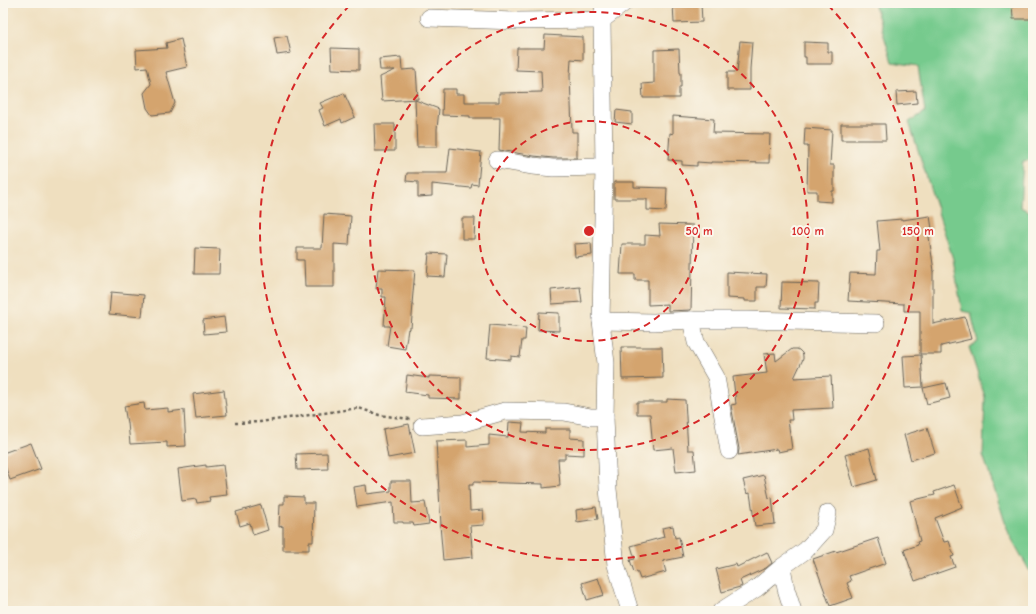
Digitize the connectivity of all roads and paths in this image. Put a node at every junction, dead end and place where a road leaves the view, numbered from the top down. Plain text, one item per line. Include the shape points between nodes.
1 (624, 3) edge
2 (603, 11) edge
3 (429, 18) dead end
4 (497, 160) dead end
5 (604, 167) junction
6 (691, 320) junction
7 (601, 321) junction
8 (876, 323) dead end
9 (605, 417) junction
10 (235, 423) dead end
11 (422, 426) joint
12 (729, 451) dead end
13 (828, 514) dead end
14 (782, 567) junction
15 (630, 611) edge
16 (720, 611) edge
17 (793, 611) edge

1 - 2 street
2 - 3 street via 516,21
2 - 5 street
4 - 5 street via 553,168
5 - 7 street
6 - 7 street
6 - 8 street
6 - 12 street via 696,342 716,377
7 - 9 street via 606,363
9 - 11 street via 564,412 505,411 463,423
9 - 15 street via 608,489 616,565
10 - 11 path via 260,422 359,408 379,415 408,418
13 - 14 street via 824,530 806,550
14 - 16 street via 757,588
14 - 17 street

